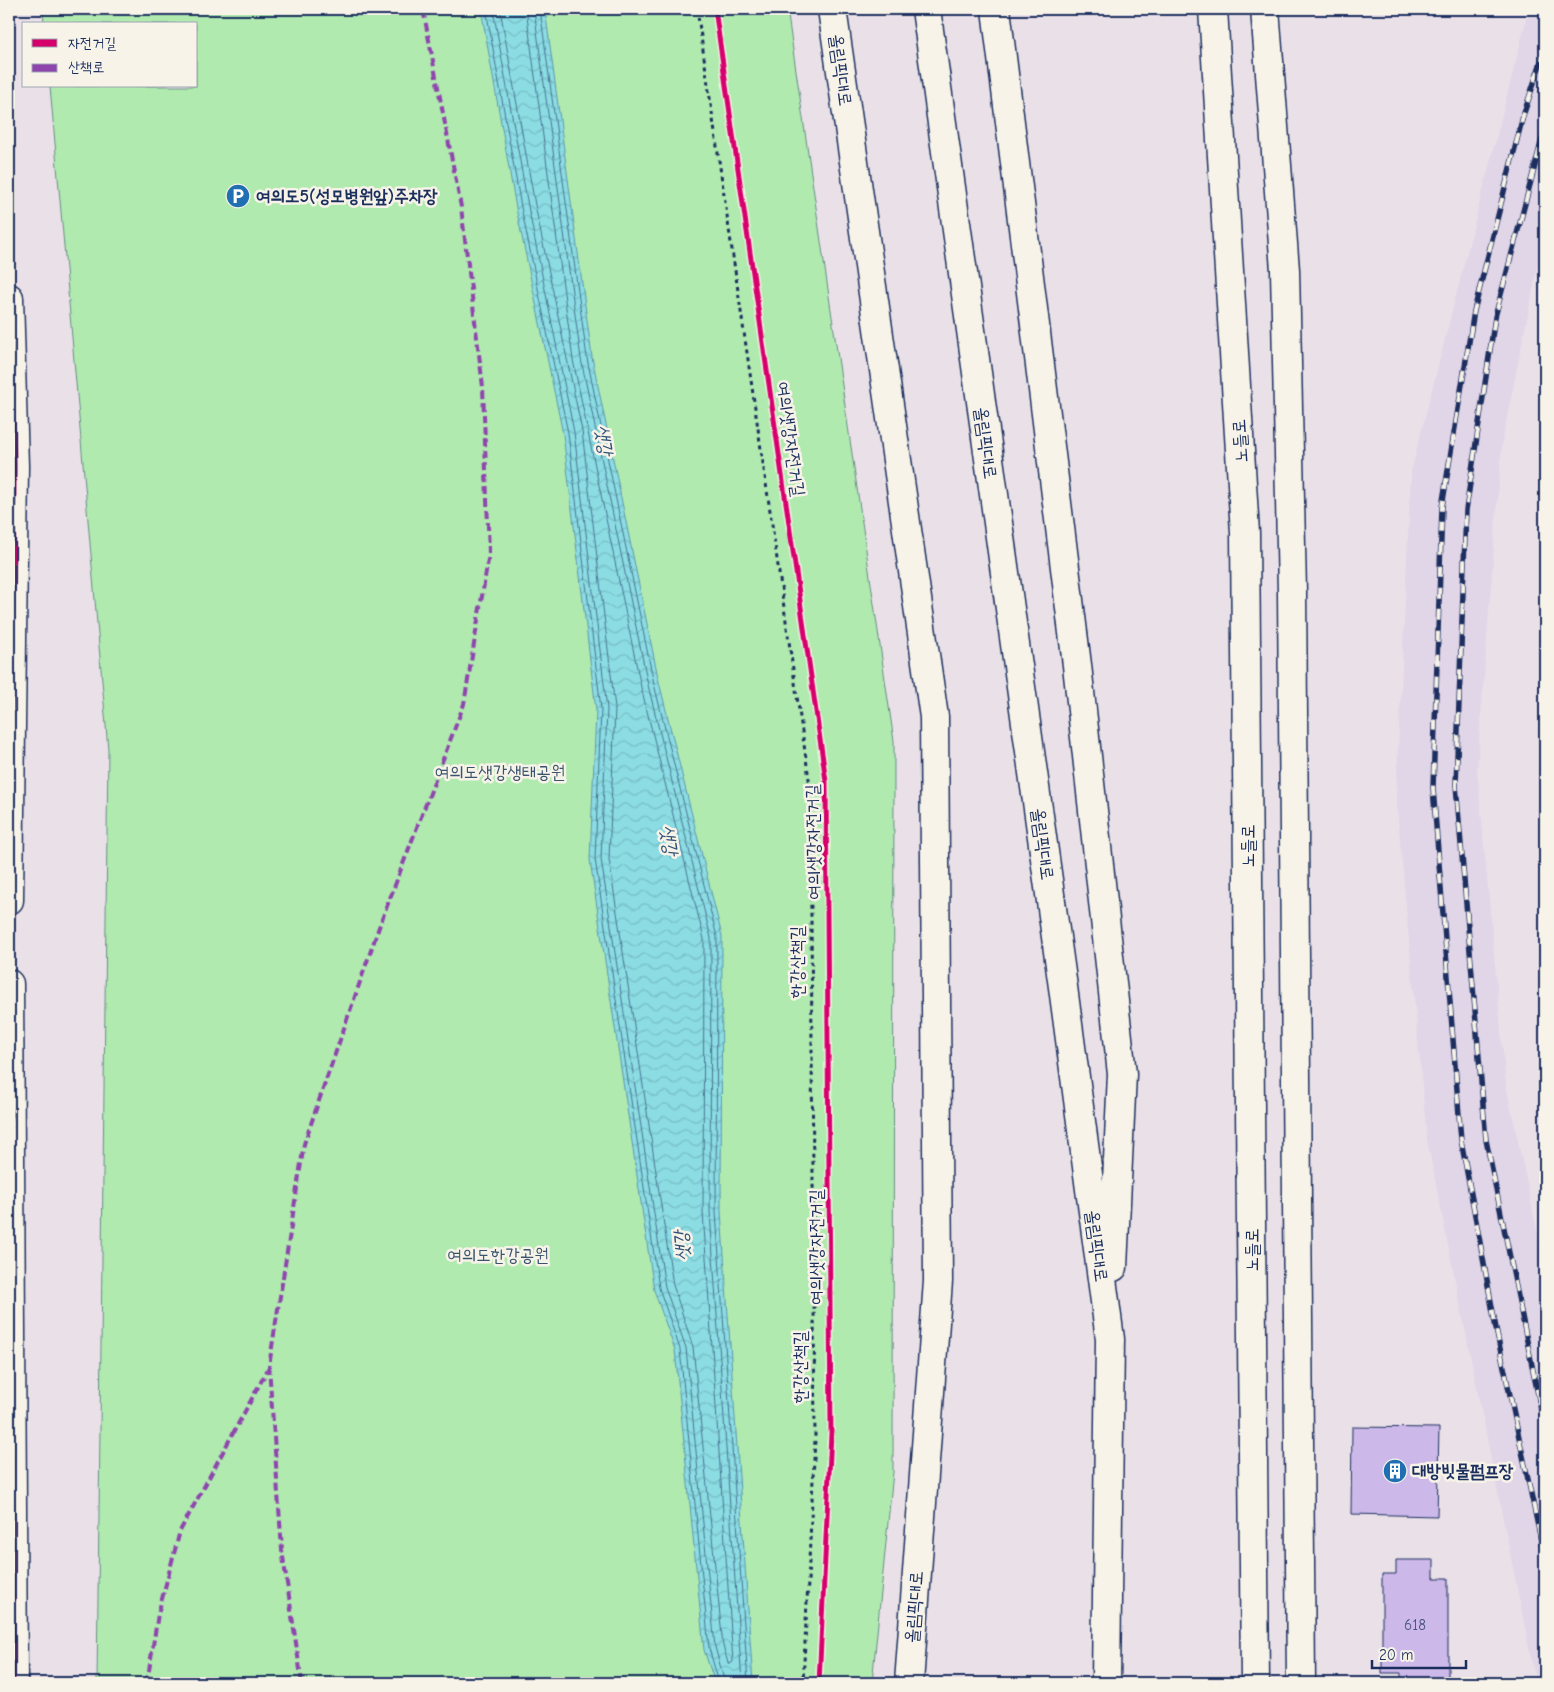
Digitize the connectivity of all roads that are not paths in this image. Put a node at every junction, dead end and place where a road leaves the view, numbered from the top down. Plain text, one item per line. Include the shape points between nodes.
1 (832, 9) edge
2 (926, 9) edge
3 (996, 9) edge
4 (1213, 9) edge
5 (1265, 9) edge
6 (9, 298) edge
7 (9, 900) edge
8 (9, 984) edge
9 (1110, 1338) junction
10 (13, 1683) edge
11 (909, 1683) edge
12 (1106, 1683) edge
13 (1255, 1683) edge
14 (1301, 1683) edge

1 - 11 main road, 올림픽대로 via 934,717 938,1282
2 - 9 main road, 올림픽대로
3 - 9 main road via 1076,656 1122,1074
4 - 13 main road, 노들로 via 1246,533
5 - 14 main road via 1285,290 1292,612
6 - 7 main road via 14,466
8 - 10 main road
9 - 12 main road, 올림픽대로

